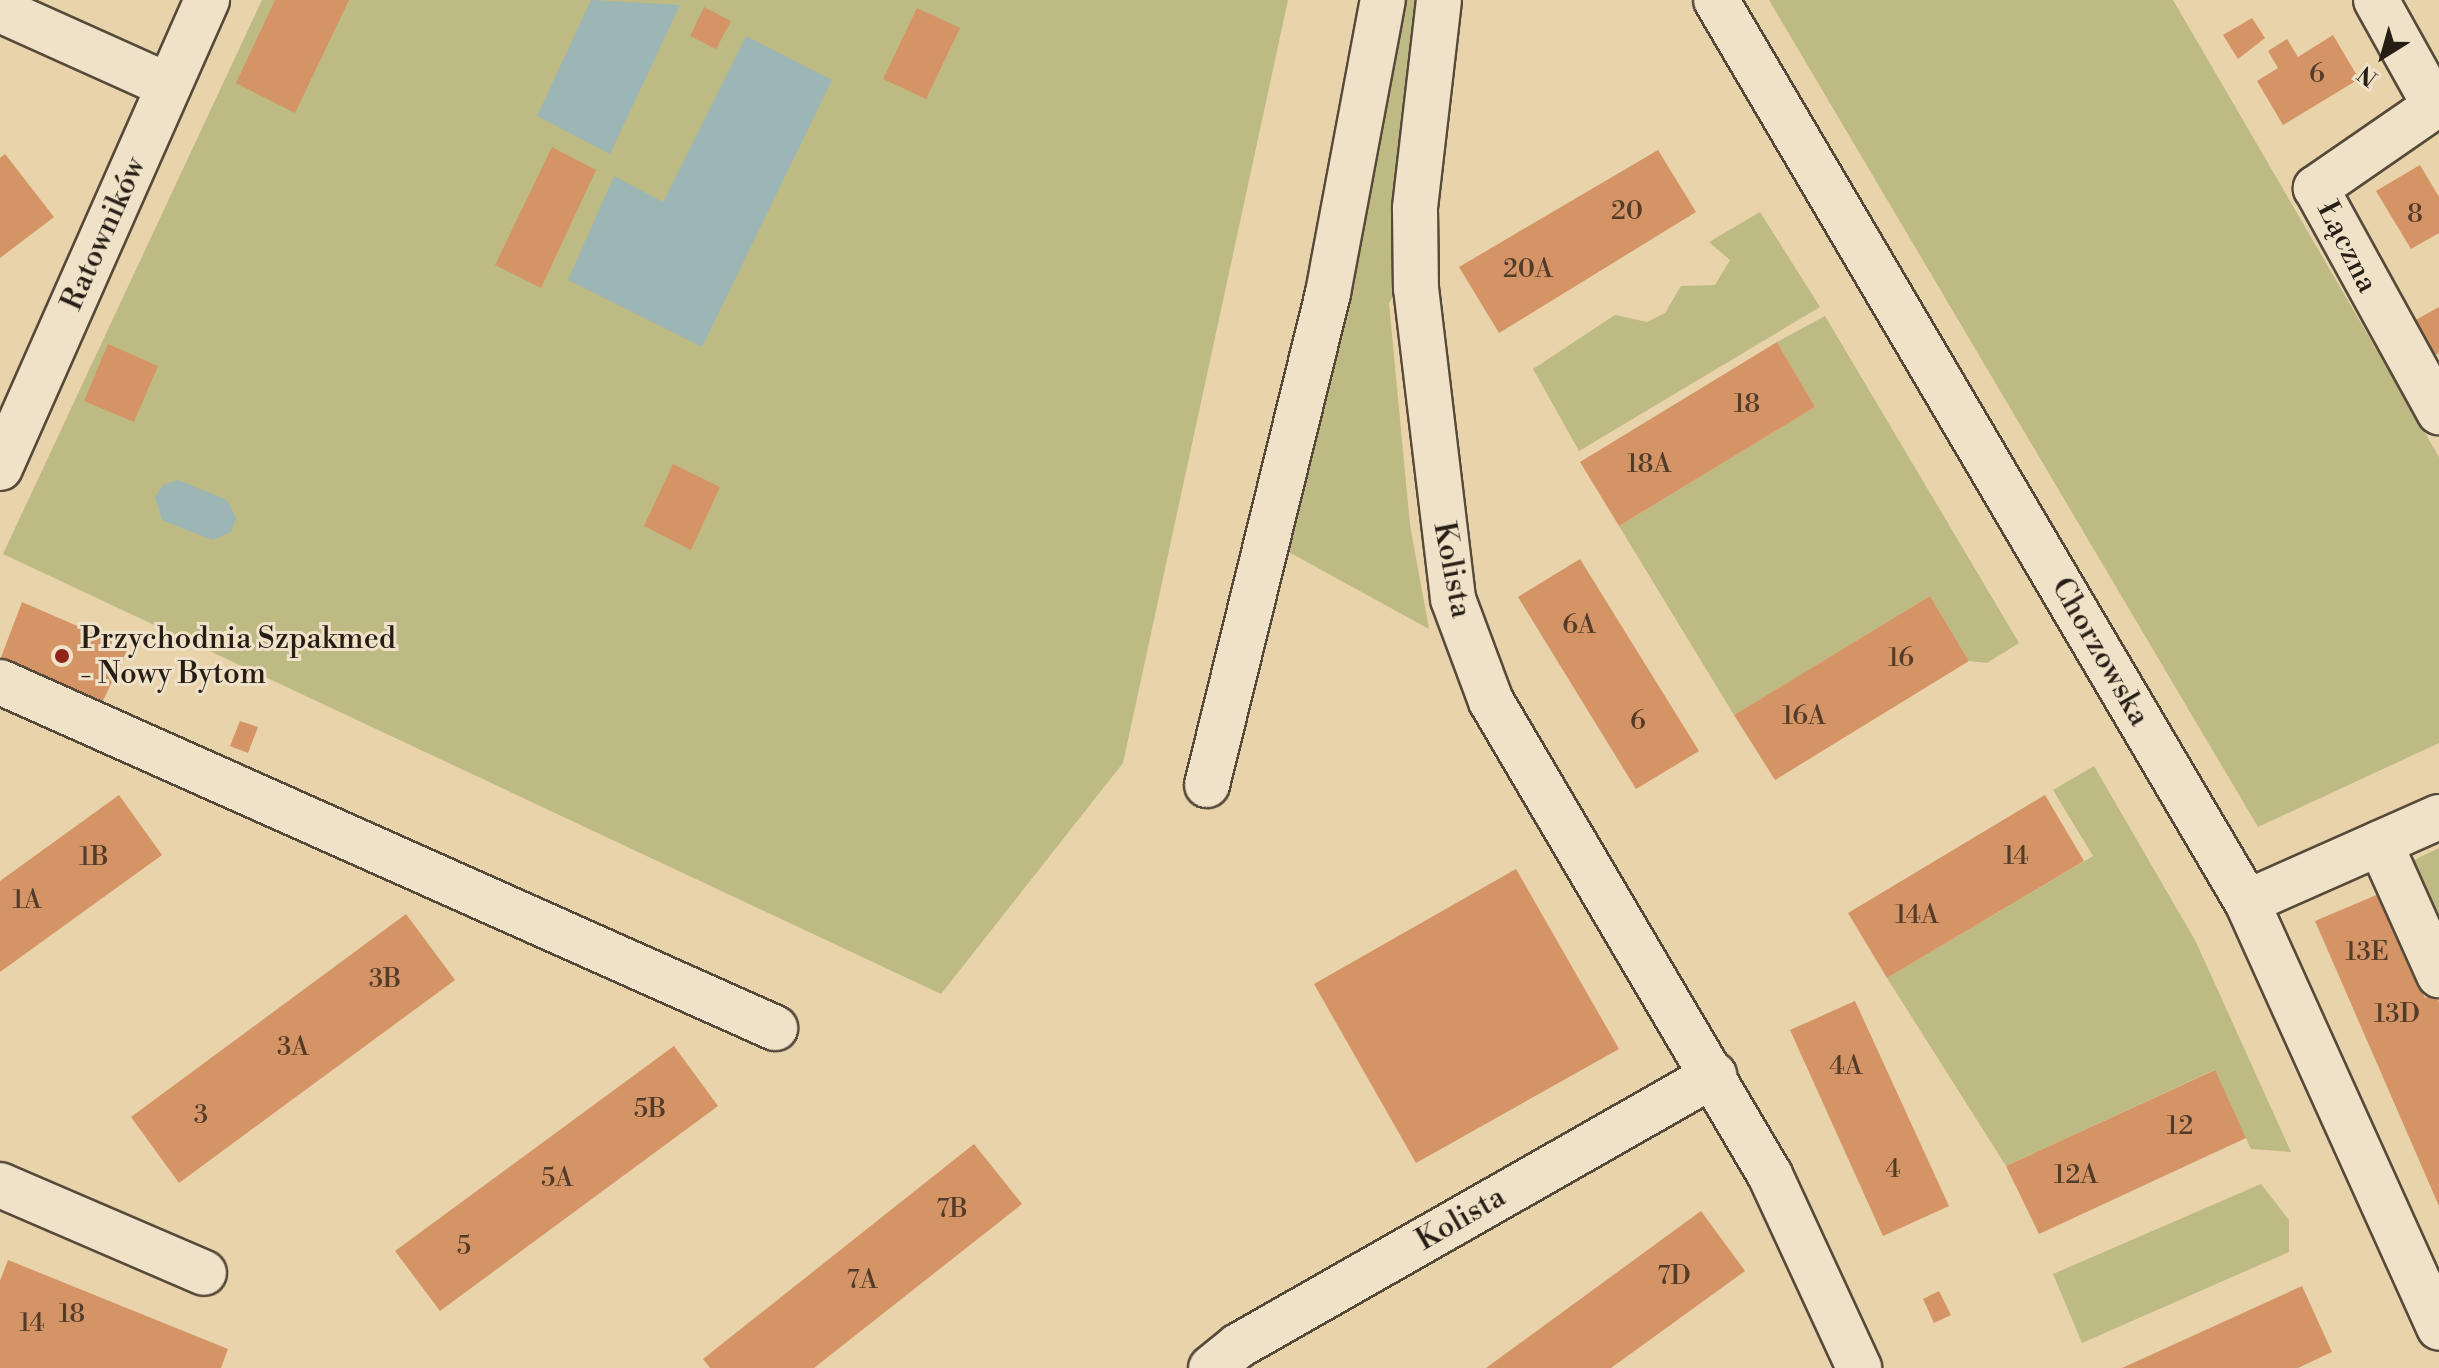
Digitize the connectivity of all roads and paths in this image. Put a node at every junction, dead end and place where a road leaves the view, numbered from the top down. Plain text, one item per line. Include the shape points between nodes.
1 (207, 0) edge
2 (1383, 0) edge
3 (1439, 0) edge
4 (1716, 0) edge
5 (2376, 0) edge
6 (0, 10) edge
7 (169, 86) junction
8 (2439, 412) edge
9 (0, 468) edge
10 (0, 682) edge
11 (1207, 785) dead end
12 (2439, 817) edge
13 (2380, 843) junction
14 (2247, 902) junction
15 (2439, 975) edge
16 (775, 1028) dead end
17 (1714, 1075) junction
18 (0, 1185) edge
19 (204, 1273) dead end
20 (2439, 1328) edge
21 (1211, 1368) edge
22 (1859, 1368) edge

1 - 7 street, Ratowników
2 - 11 street via 1328,293
3 - 17 street, Kolista via 1415,209 1416,288 1453,599 1491,701
4 - 14 street, Chorzowska
5 - 8 street, Łączna via 2435,106 2316,188
6 - 7 street
7 - 9 street, Ratowników
10 - 16 street
12 - 13 street
13 - 14 street
13 - 15 street
14 - 20 street, Chorzowska
17 - 21 street, Kolista via 1238,1346
17 - 22 street, Kolista via 1770,1175
18 - 19 street

